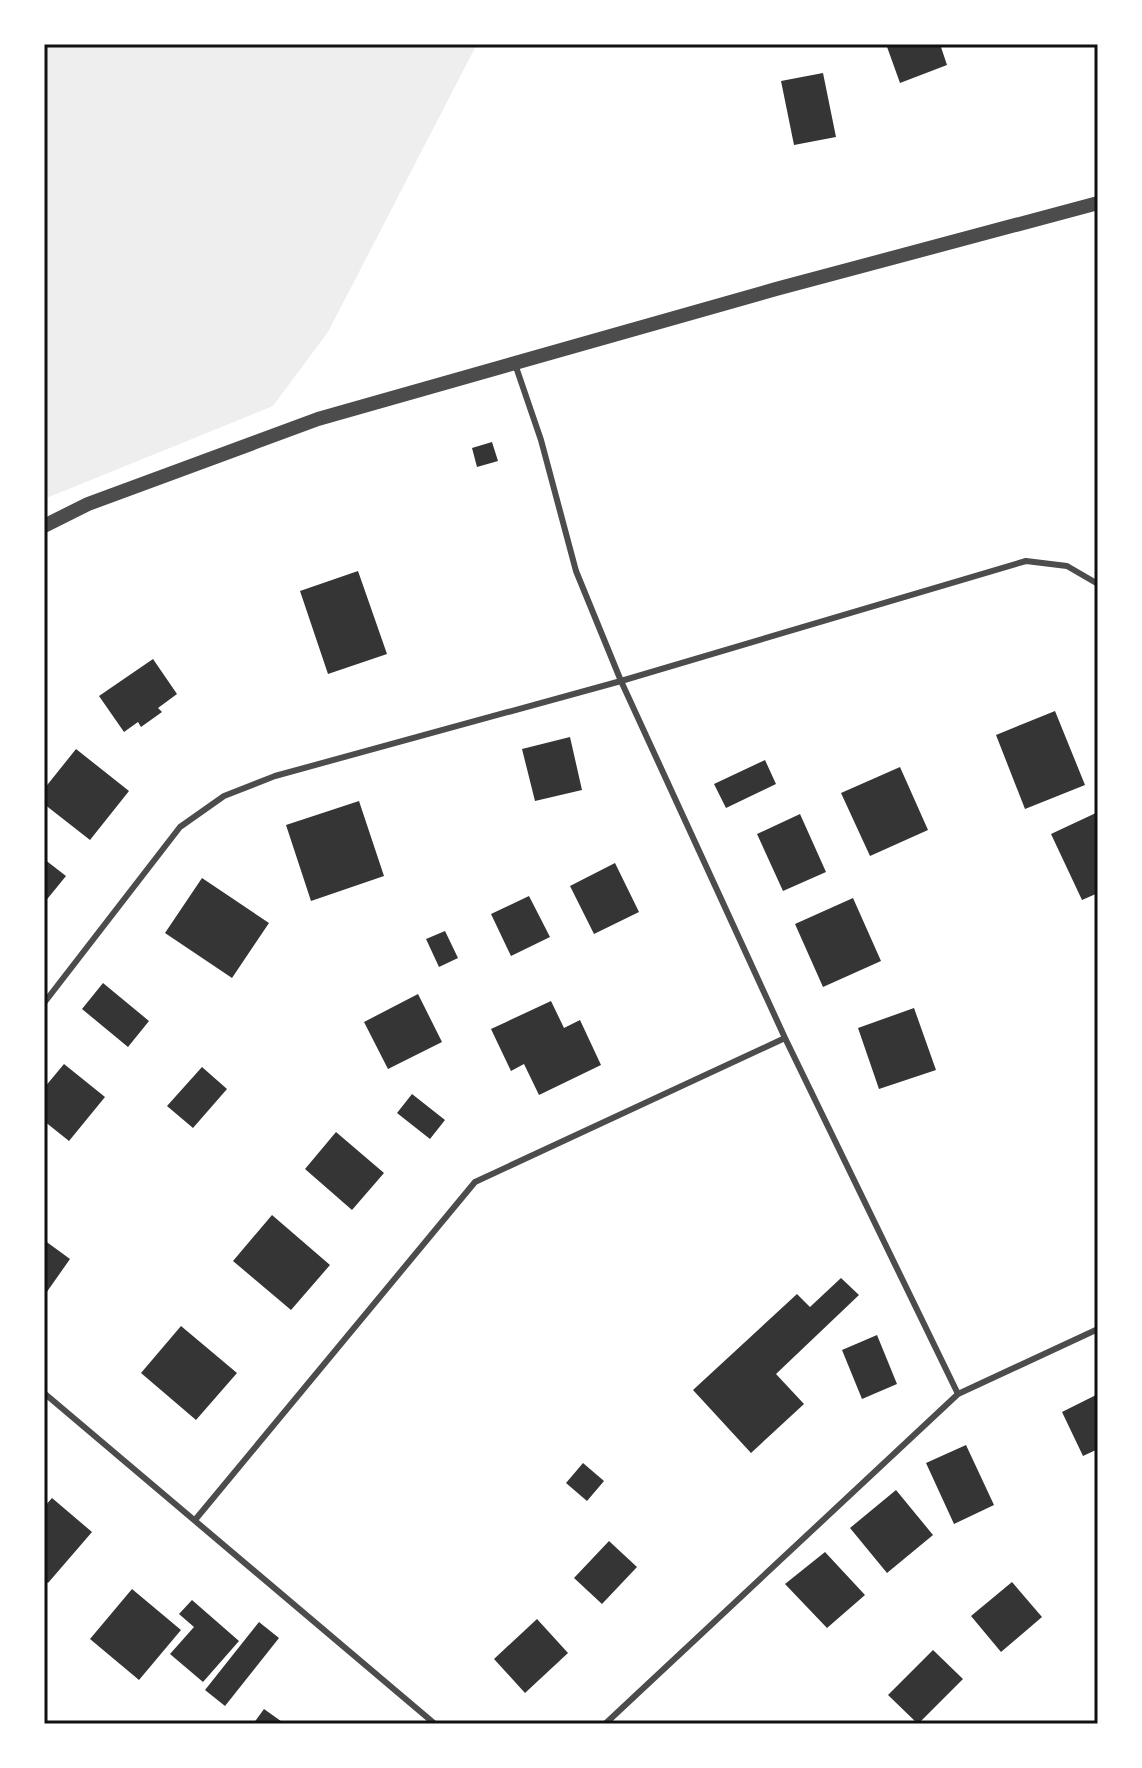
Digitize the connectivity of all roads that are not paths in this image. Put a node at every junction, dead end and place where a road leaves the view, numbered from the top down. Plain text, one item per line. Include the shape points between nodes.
1 (1098, 203) edge
2 (515, 364) junction
3 (44, 526) edge
4 (1098, 584) edge
5 (621, 681) junction
6 (44, 1003) edge
7 (785, 1038) junction
8 (1098, 1329) edge
9 (44, 1393) edge
10 (958, 1394) junction
11 (195, 1520) junction
12 (435, 1724) edge
13 (605, 1724) edge

1 - 2 street
2 - 3 street via 318,419 88,504
2 - 5 lane via 576,571
4 - 5 lane via 1067,566 1026,561
5 - 6 lane via 275,776 224,796 180,827
5 - 7 lane
7 - 10 lane
7 - 11 lane via 475,1182
8 - 10 lane
9 - 11 lane
10 - 13 lane
11 - 12 lane

